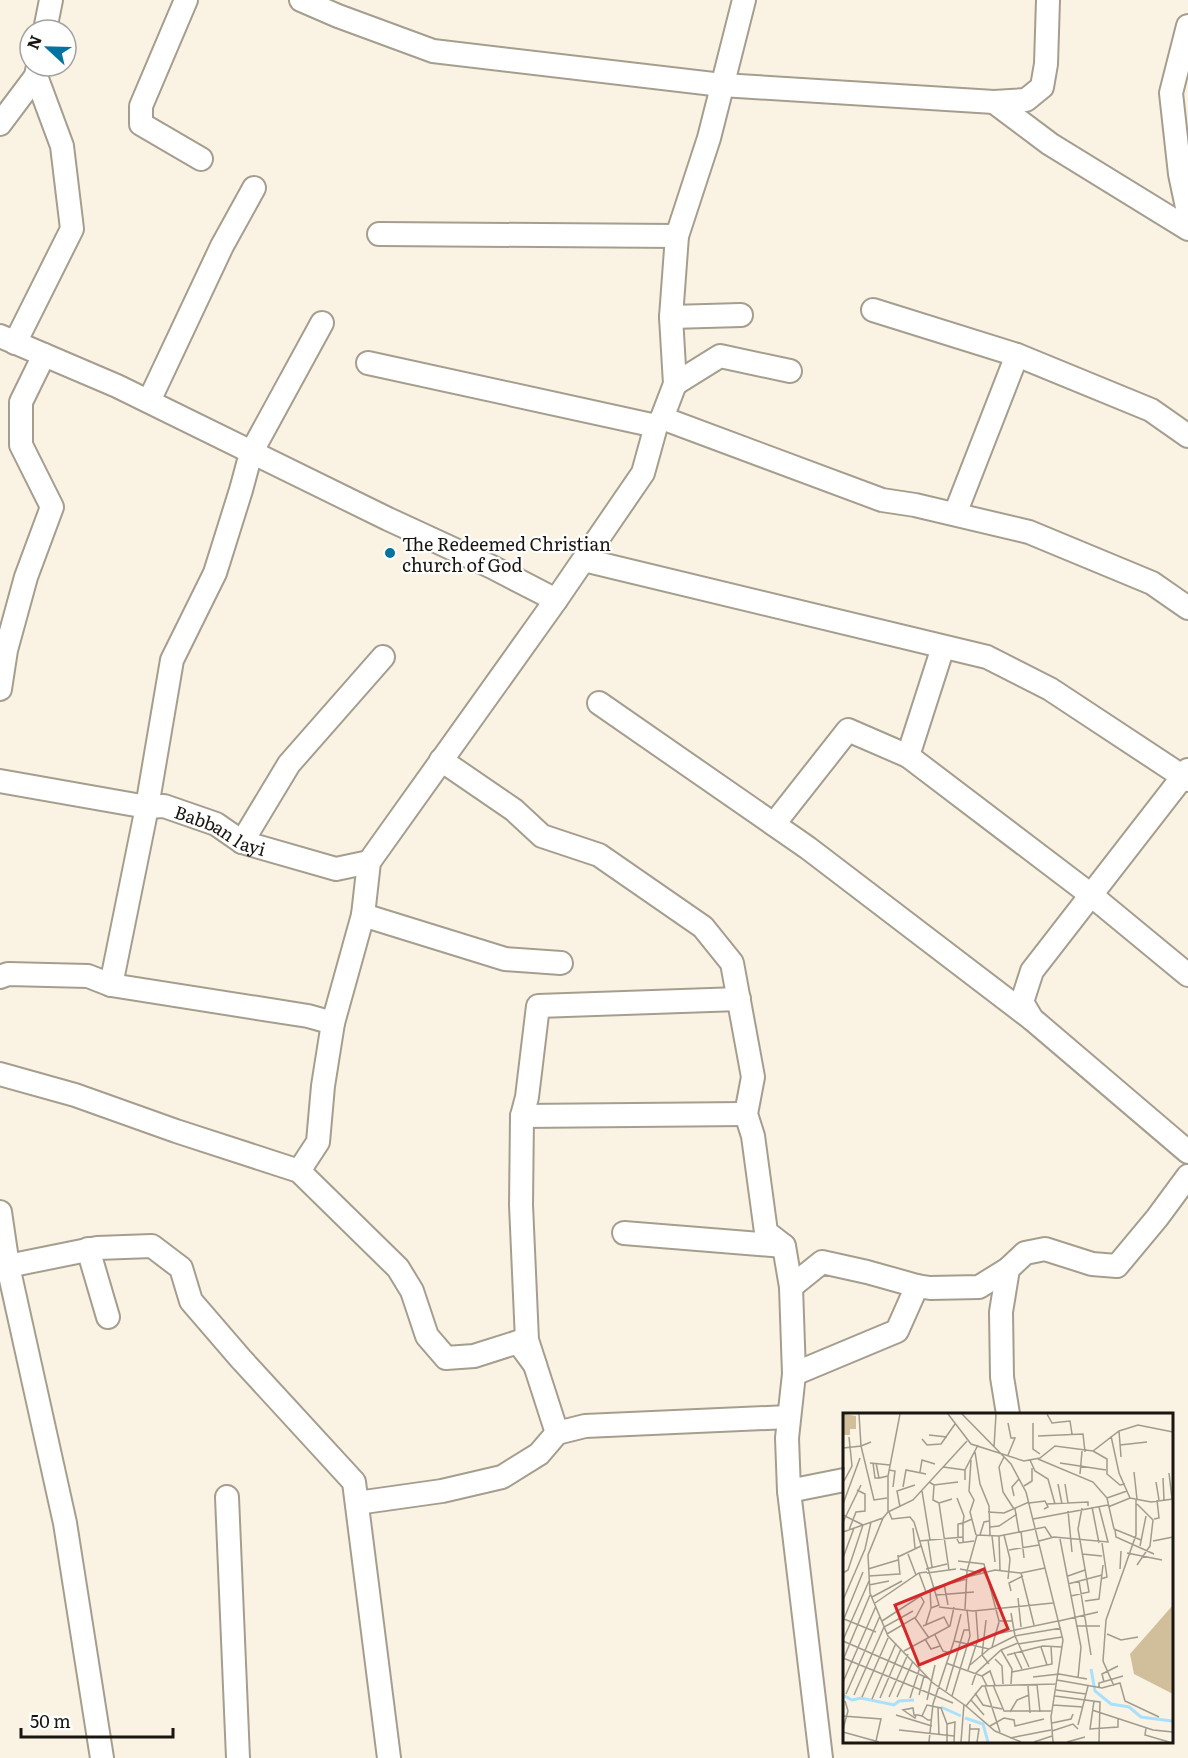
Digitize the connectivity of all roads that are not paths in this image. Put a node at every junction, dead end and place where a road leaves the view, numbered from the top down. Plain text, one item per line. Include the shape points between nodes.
1 (51, 0) edge
2 (186, 0) edge
3 (301, 0) edge
4 (744, 0) edge
5 (1048, 0) edge
6 (47, 18) edge
7 (1188, 26) edge
8 (32, 78) edge
9 (39, 78) edge
10 (722, 85) junction
11 (994, 102) junction
12 (0, 124) edge
13 (201, 159) dead end
14 (254, 188) dead end
15 (1188, 212) edge
16 (1188, 229) edge
17 (379, 234) dead end
18 (677, 236) junction
19 (873, 310) dead end
20 (741, 315) dead end
21 (671, 317) junction
22 (322, 323) dead end
23 (7, 340) edge
24 (44, 355) junction
25 (1017, 355) junction
26 (368, 363) dead end
27 (790, 372) dead end
28 (675, 384) junction
29 (149, 401) junction
30 (659, 422) junction
31 (1188, 436) edge
32 (251, 453) junction
33 (955, 514) junction
34 (584, 560) junction
35 (556, 600) junction
36 (1188, 608) edge
37 (943, 647) junction
38 (3, 650) edge
39 (383, 657) dead end
40 (0, 688) edge
41 (599, 703) dead end
42 (908, 756) junction
43 (441, 760) junction
44 (1186, 776) edge
45 (0, 781) edge
46 (147, 807) junction
47 (774, 824) junction
48 (242, 842) junction
49 (369, 862) junction
50 (1091, 895) junction
51 (363, 915) junction
52 (561, 963) dead end
53 (1188, 975) edge
54 (0, 977) edge
55 (111, 985) junction
56 (739, 999) junction
57 (1032, 1019) junction
58 (333, 1023) junction
59 (0, 1074) edge
60 (746, 1114) junction
61 (522, 1116) junction
62 (1188, 1152) edge
63 (299, 1171) junction
64 (1188, 1176) edge
65 (0, 1212) edge
66 (624, 1233) dead end
67 (784, 1246) junction
68 (88, 1250) junction
69 (8, 1266) junction
70 (1008, 1269) junction
71 (917, 1286) junction
72 (791, 1287) junction
73 (108, 1317) dead end
74 (535, 1365) junction
75 (794, 1374) junction
76 (1008, 1413) edge
77 (789, 1417) junction
78 (557, 1433) junction
79 (843, 1480) edge
80 (789, 1491) junction
81 (227, 1497) dead end
82 (357, 1503) junction
83 (102, 1758) edge
84 (238, 1758) edge
85 (389, 1758) edge
86 (821, 1758) edge

1 - 6 street
2 - 13 street via 141,106 141,124
3 - 10 street via 433,51
4 - 10 street
5 - 11 street via 1042,87 1026,100
7 - 15 street via 1171,93
8 - 12 street
9 - 23 street via 62,146 72,229
10 - 11 street
10 - 18 street
11 - 16 street via 1050,144
14 - 29 street via 222,246
17 - 18 street
18 - 21 street
19 - 25 street
20 - 21 street
21 - 28 street
22 - 32 street
23 - 24 street
24 - 29 street
24 - 38 street via 21,402 21,445 52,507
25 - 31 street via 1151,410
25 - 33 street
26 - 30 street
27 - 28 street via 720,356
28 - 30 street
29 - 32 street
30 - 33 street via 882,500
30 - 34 street via 643,473
32 - 35 street
32 - 46 street via 215,573 172,660
33 - 36 street via 1029,532 1152,584
34 - 35 street
34 - 37 street
35 - 43 street
37 - 42 street
37 - 44 street via 987,657 1050,688
38 - 40 street
39 - 48 street via 289,764
41 - 47 street
42 - 47 street via 848,730
42 - 50 street
43 - 49 street
43 - 56 street via 513,810 542,836 599,855 703,927 732,963
44 - 50 street
45 - 46 street, Babban layi
46 - 48 street, Babban layi via 164,806 216,824
46 - 55 street
47 - 57 street
48 - 49 street, Babban layi via 336,869
49 - 51 street
50 - 53 street
50 - 57 street via 1032,972 1022,1002
51 - 52 street via 505,959
51 - 58 street
54 - 55 street via 88,976
55 - 58 street
56 - 60 street via 753,1077
56 - 61 street via 538,1006
57 - 62 street
58 - 63 street via 318,1142
59 - 63 street via 75,1095
60 - 61 street
60 - 67 street via 753,1136 766,1232
61 - 74 street via 527,1340
63 - 74 street via 398,1268 412,1291 427,1336 446,1358 474,1356 518,1342
64 - 70 street via 1117,1266 1092,1264 1045,1249 1025,1253
65 - 69 street
66 - 67 street
67 - 72 street
68 - 69 street
68 - 73 street
68 - 82 street via 152,1246 181,1268 191,1301 354,1482
69 - 83 street via 65,1523
70 - 71 street via 979,1287
70 - 76 street via 1001,1312 1002,1377
71 - 72 street via 822,1262
71 - 75 street via 897,1331
72 - 75 street
74 - 78 street
75 - 77 street
77 - 78 street via 585,1426
77 - 80 street
78 - 82 street via 539,1454 502,1477 442,1491
79 - 80 street
80 - 86 street
81 - 84 street
82 - 85 street

